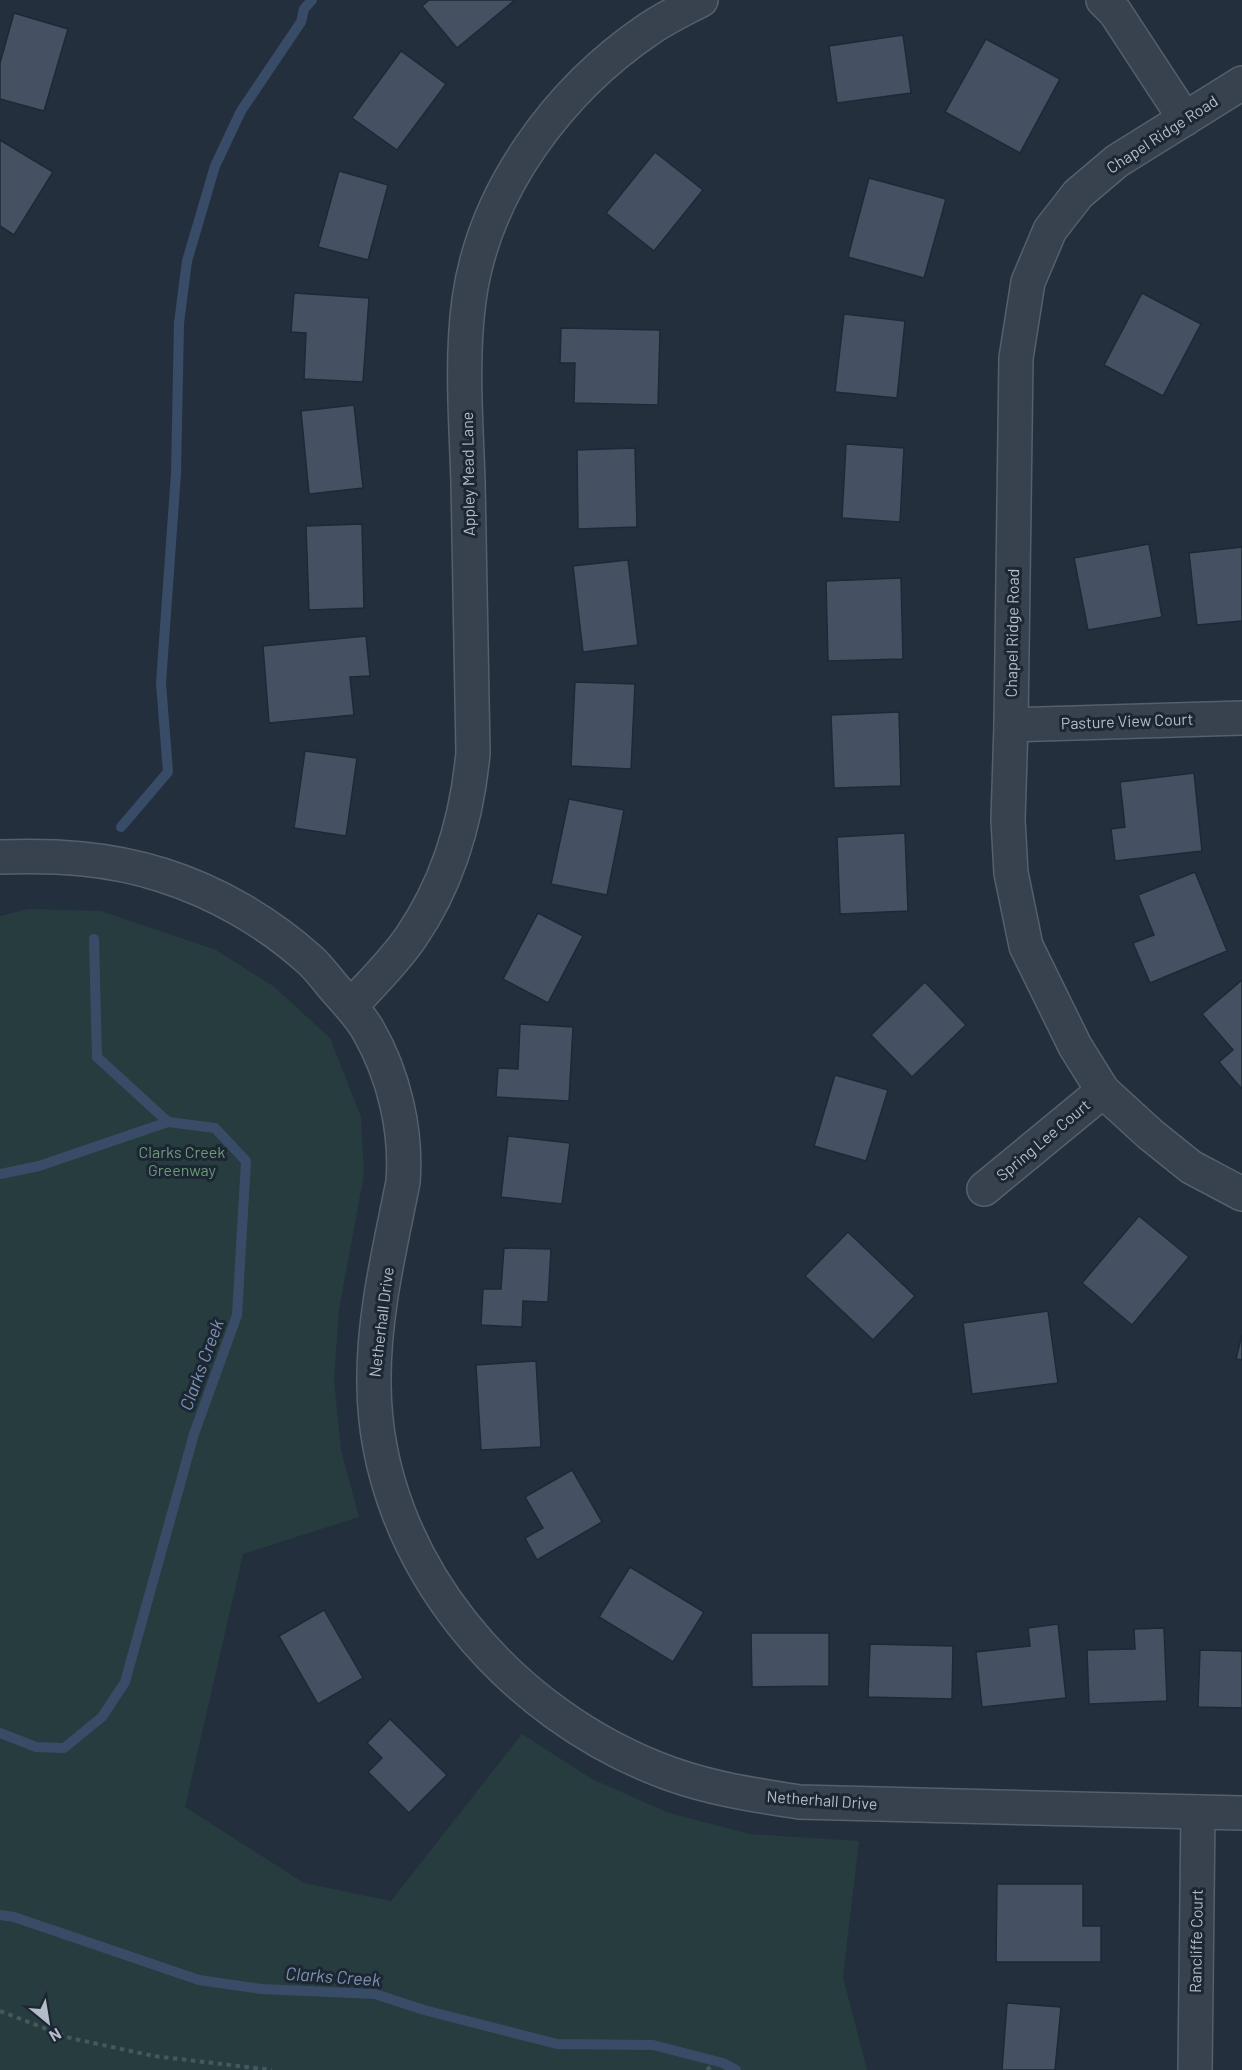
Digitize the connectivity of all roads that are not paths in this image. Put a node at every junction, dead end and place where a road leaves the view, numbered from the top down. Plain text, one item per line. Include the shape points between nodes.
1 (701, 0) edge
2 (1103, 0) edge
3 (1242, 83) edge
4 (1185, 119) junction
5 (1242, 718) edge
6 (1011, 724) junction
7 (0, 857) edge
8 (351, 1006) junction
9 (1103, 1091) junction
10 (984, 1189) dead end
11 (1242, 1194) edge
12 (1198, 1812) junction
13 (1242, 1813) edge
14 (1195, 2070) edge

1 - 8 street, Appley Mead Lane via 650,28 580,85 555,112 517,169 492,217 474,272 465,372 471,784 456,844 436,892 406,943
2 - 4 street via 1115,12
3 - 4 street, Chapel Ridge Road
4 - 6 street, Chapel Ridge Road via 1117,161 1078,194 1050,230 1028,282 1016,358
5 - 6 street, Pasture View Court
6 - 9 street, Chapel Ridge Road via 1010,863 1026,946 1075,1046
7 - 8 street, Netherhall Drive via 104,862 161,874 218,897 291,944
8 - 12 street, Netherhall Drive via 378,1049 396,1101 403,1139 403,1182 374,1356 374,1386 386,1473 411,1541 440,1595 475,1640 522,1686 573,1725 630,1756 671,1774 734,1792 799,1802
9 - 10 street, Spring Lee Court
9 - 11 street, Chapel Ridge Road via 1191,1167
12 - 13 street, Netherhall Drive
12 - 14 street, Rancliffe Court

